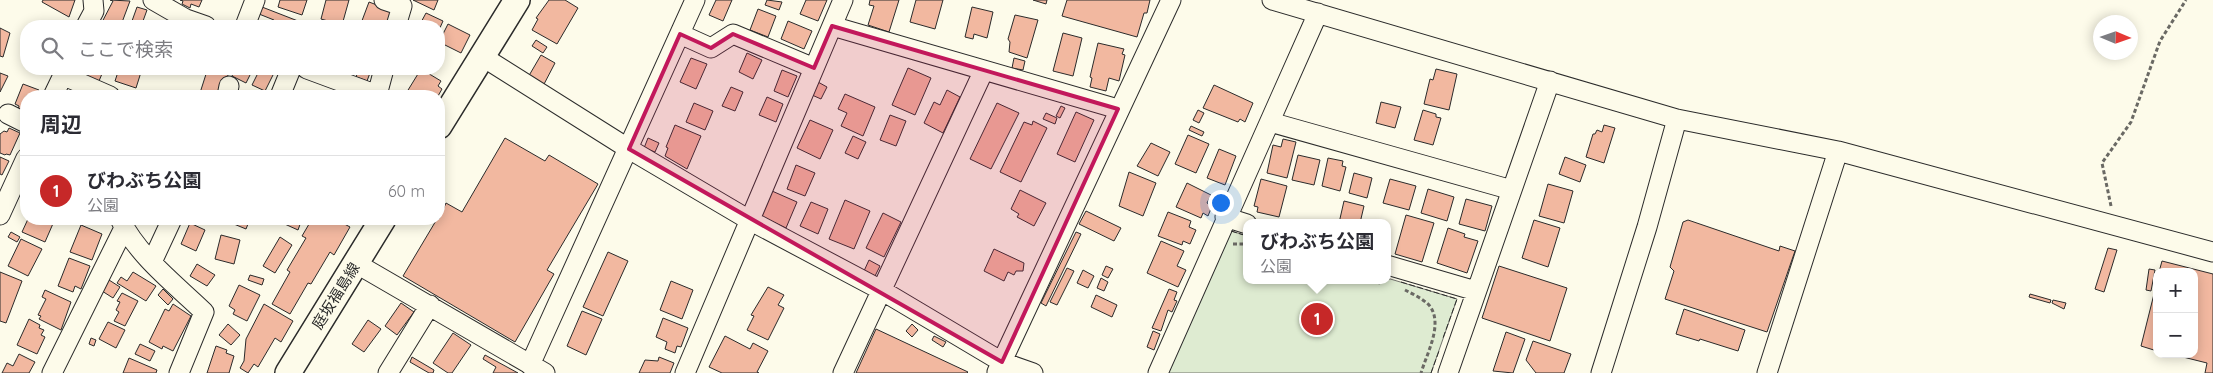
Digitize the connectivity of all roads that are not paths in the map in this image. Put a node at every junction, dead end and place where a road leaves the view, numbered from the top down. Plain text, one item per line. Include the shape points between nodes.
1 (93, 0) edge
2 (153, 0) edge
3 (255, 0) edge
4 (384, 0) edge
5 (517, 0) edge
6 (695, 0) edge
7 (843, 0) edge
8 (1171, 0) edge
9 (1272, 0) edge
10 (1318, 13) junction
11 (89, 20) edge
12 (189, 20) edge
13 (247, 20) edge
14 (398, 20) edge
15 (832, 26) junction
16 (680, 34) junction
17 (483, 57) junction
18 (814, 68) junction
19 (984, 70) junction
20 (63, 75) edge
21 (70, 75) edge
22 (288, 75) edge
23 (322, 75) edge
24 (383, 75) edge
25 (1550, 81) junction
26 (56, 90) edge
27 (98, 90) edge
28 (282, 90) edge
29 (362, 90) edge
30 (379, 90) edge
31 (1118, 109) junction
32 (8, 114) dead end
33 (445, 115) edge
34 (1677, 119) junction
35 (20, 120) edge
36 (1270, 122) junction
37 (629, 149) junction
38 (1838, 151) junction
39 (20, 172) edge
40 (14, 185) edge
41 (1512, 190) junction
42 (0, 215) edge
43 (1225, 218) junction
44 (751, 221) junction
45 (1243, 223) edge
46 (121, 225) edge
47 (124, 225) edge
48 (169, 225) edge
49 (380, 225) edge
50 (2213, 252) edge
51 (152, 262) junction
52 (357, 264) junction
53 (1391, 266) edge
54 (882, 290) junction
55 (1476, 291) junction
56 (430, 305) junction
57 (999, 367) edge
58 (537, 369) edge
59 (52, 373) edge
60 (179, 373) edge
61 (288, 373) edge
62 (388, 373) edge
63 (685, 373) edge
64 (843, 373) edge
65 (1033, 373) edge
66 (1158, 373) edge
67 (1448, 373) edge
68 (1600, 373) edge
69 (1767, 373) edge

1 - 11 street via 94,12
2 - 12 street
3 - 13 street
4 - 14 street via 402,6
5 - 17 main road
6 - 16 street
7 - 15 street
8 - 31 street
9 - 10 street
10 - 25 street
10 - 36 street
15 - 18 street
15 - 19 street
16 - 18 street via 711,48 733,34
16 - 37 street
17 - 33 main road
17 - 37 street
18 - 44 street
19 - 31 street
19 - 54 street
20 - 26 street
21 - 27 street
22 - 28 street
23 - 29 street
24 - 30 street
25 - 34 street
25 - 41 street
31 - 57 street
32 - 35 street
34 - 38 street
34 - 68 street via 1647,227
36 - 41 street
36 - 43 street
37 - 44 street
37 - 58 street
38 - 50 street
38 - 69 street
39 - 40 street
40 - 42 street
41 - 55 street
43 - 45 street
43 - 66 street
44 - 54 street
44 - 63 street
46 - 59 street
47 - 51 street
48 - 51 street
49 - 52 main road, 庭坂福島線
51 - 60 street via 204,312
52 - 56 street
52 - 61 main road, 庭坂福島線
53 - 55 street
54 - 57 street
54 - 64 street
55 - 67 street
56 - 58 street
56 - 62 street
57 - 65 street

